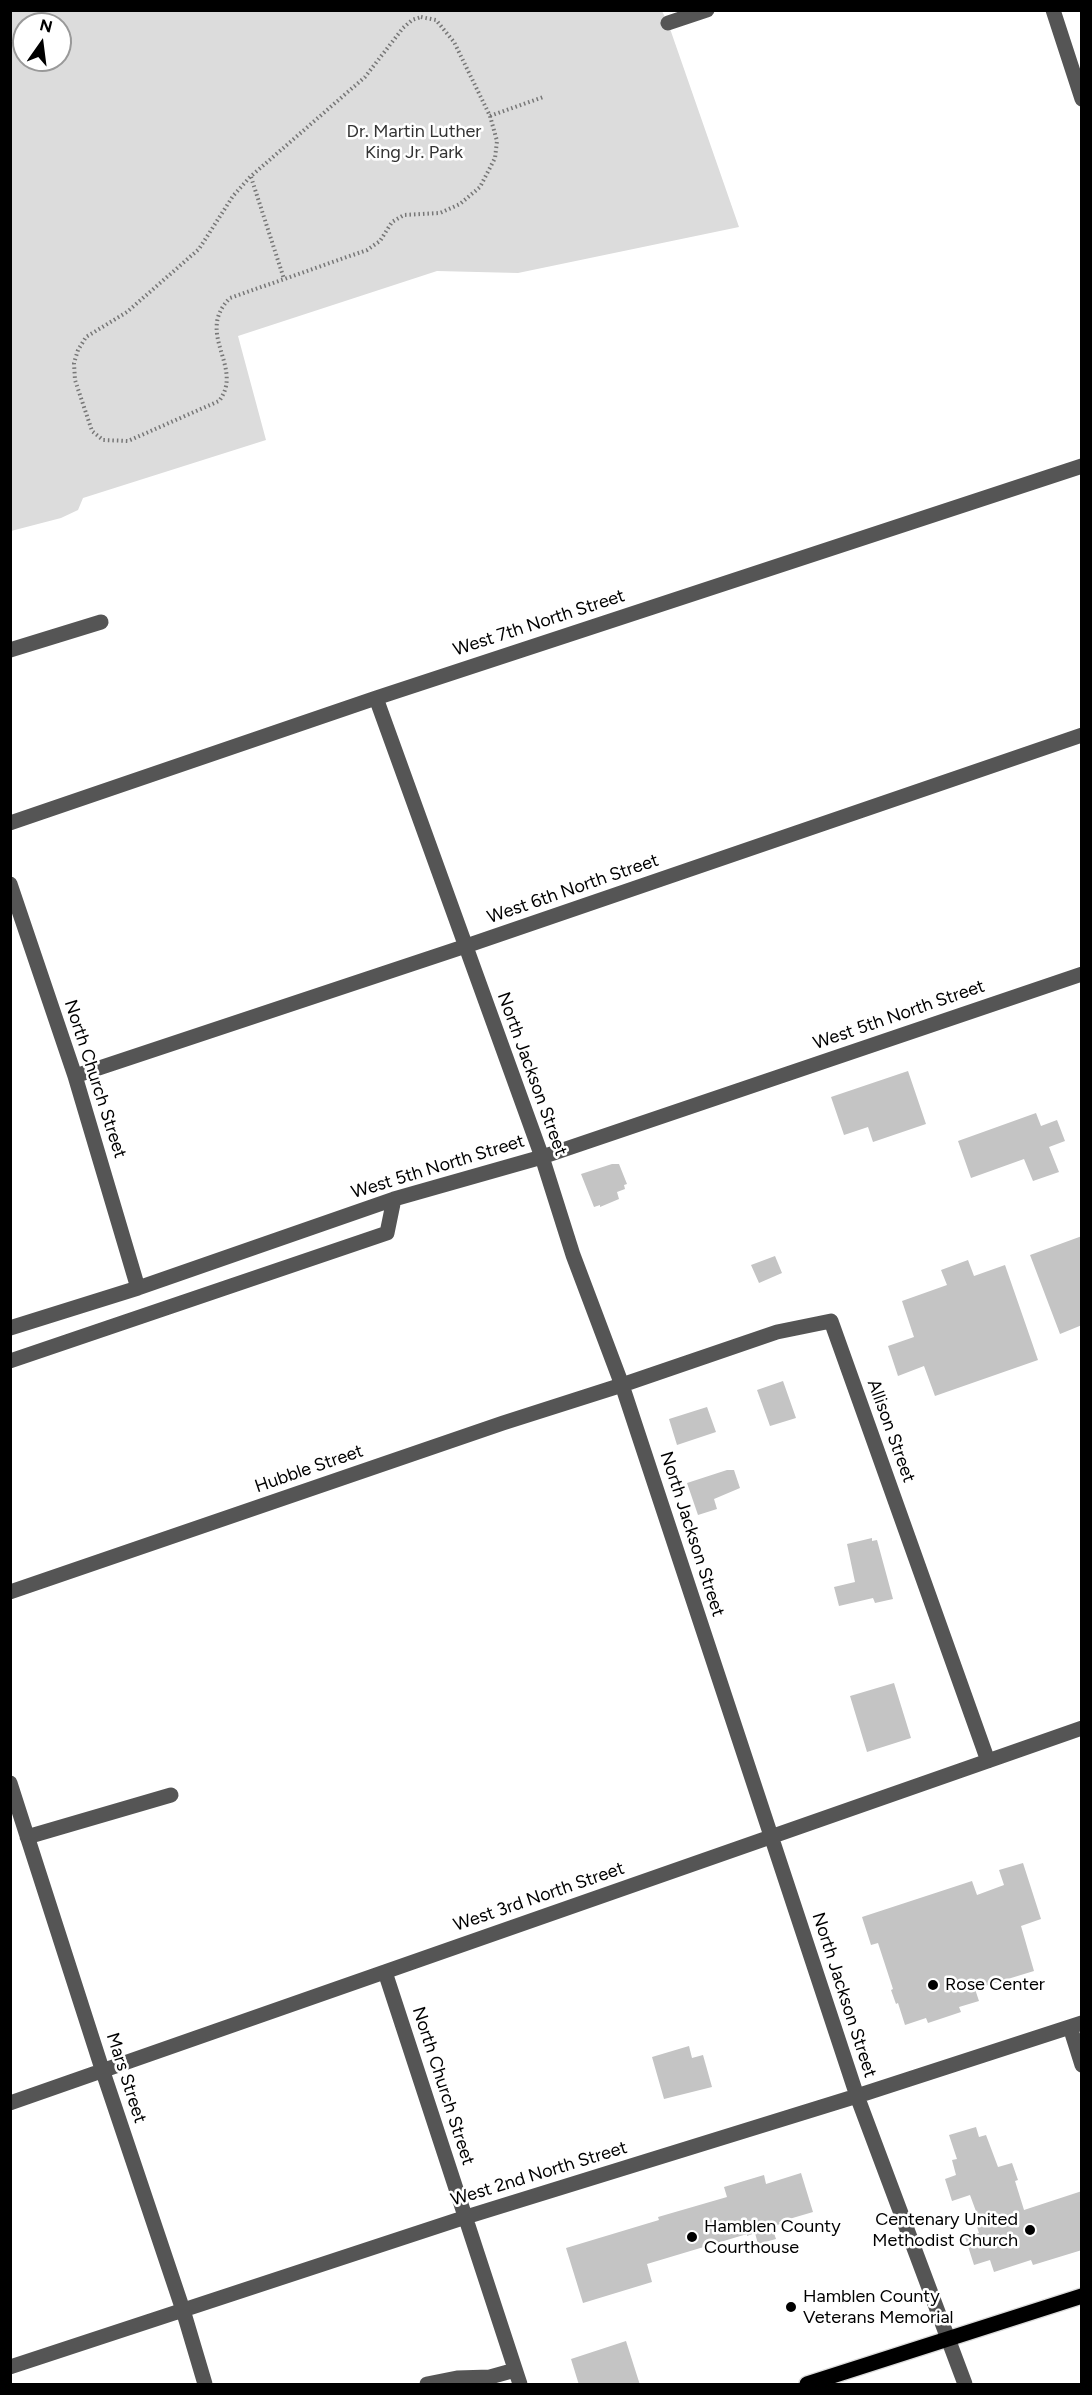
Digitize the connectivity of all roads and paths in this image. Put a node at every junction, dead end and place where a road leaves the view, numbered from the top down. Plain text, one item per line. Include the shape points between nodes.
1 (706, 10) edge
2 (1053, 10) edge
3 (668, 23) dead end
4 (543, 96) dead end
5 (1082, 99) edge
6 (490, 116) junction
7 (250, 177) junction
8 (284, 279) junction
9 (1082, 466) edge
10 (101, 622) dead end
11 (10, 650) edge
12 (376, 698) junction
13 (1082, 735) edge
14 (10, 823) edge
15 (10, 884) edge
16 (466, 946) junction
17 (1082, 974) edge
18 (75, 1076) junction
19 (542, 1157) junction
20 (394, 1198) junction
21 (138, 1288) junction
22 (10, 1328) edge
23 (10, 1362) edge
24 (622, 1385) junction
25 (10, 1592) edge
26 (1082, 1728) edge
27 (988, 1761) junction
28 (10, 1783) edge
29 (171, 1795) dead end
30 (771, 1835) junction
31 (27, 1837) junction
32 (385, 1972) junction
33 (1076, 2025) edge
34 (1082, 2065) edge
35 (103, 2072) junction
36 (857, 2096) junction
37 (10, 2103) edge
38 (466, 2217) junction
39 (1082, 2296) edge
40 (183, 2310) junction
41 (948, 2338) junction
42 (10, 2367) edge
43 (518, 2378) edge
44 (471, 2381) edge
45 (205, 2385) edge
46 (427, 2385) edge
47 (807, 2385) edge
48 (965, 2385) edge

1 - 3 street
2 - 5 street
4 - 6 path
6 - 7 path via 454,42 436,20 421,16 403,28 365,77
6 - 8 path via 497,141 495,158 480,187 460,204 440,213 404,215 392,222 380,241 367,250
7 - 8 path
7 - 8 path via 199,249 127,312 86,337 74,363 75,380 92,431 104,440 128,441 219,401 227,384 215,333 221,307 230,298
9 - 12 street, West 7th North Street
10 - 11 street
12 - 14 street, West 7th North Street
12 - 16 street, North Jackson Street
13 - 16 street, West 6th North Street
15 - 18 street, North Church Street
16 - 18 street, West 6th North Street
16 - 19 street, North Jackson Street
17 - 19 street, West 5th North Street
18 - 21 street, North Church Street
19 - 20 street, West 5th North Street
19 - 24 street, North Jackson Street via 573,1255
20 - 21 street, West 5th North Street
20 - 23 street via 387,1233
21 - 22 street, West 5th North Street
24 - 25 street, Hubble Street
24 - 27 street, Allison Street via 777,1332 831,1321
24 - 30 street, North Jackson Street
26 - 27 street, West 3rd North Street
27 - 30 street, West 3rd North Street
28 - 31 street, Mars Street
29 - 31 street
30 - 32 street, West 3rd North Street
30 - 36 street, North Jackson Street
31 - 35 street, Mars Street
32 - 35 street, West 3rd North Street
32 - 38 street, North Church Street
33 - 34 street
33 - 36 street, West 2nd North Street
35 - 37 street, West 3rd North Street
35 - 40 street, Mars Street
36 - 38 street, West 2nd North Street
36 - 41 street, North Jackson Street
38 - 40 street, West 2nd North Street
38 - 43 street, North Church Street
39 - 41 main road
40 - 42 street, West 2nd North Street
40 - 45 street, Mars Street
41 - 47 main road
41 - 48 street, North Jackson Street
43 - 44 street
44 - 46 street via 445,2379

